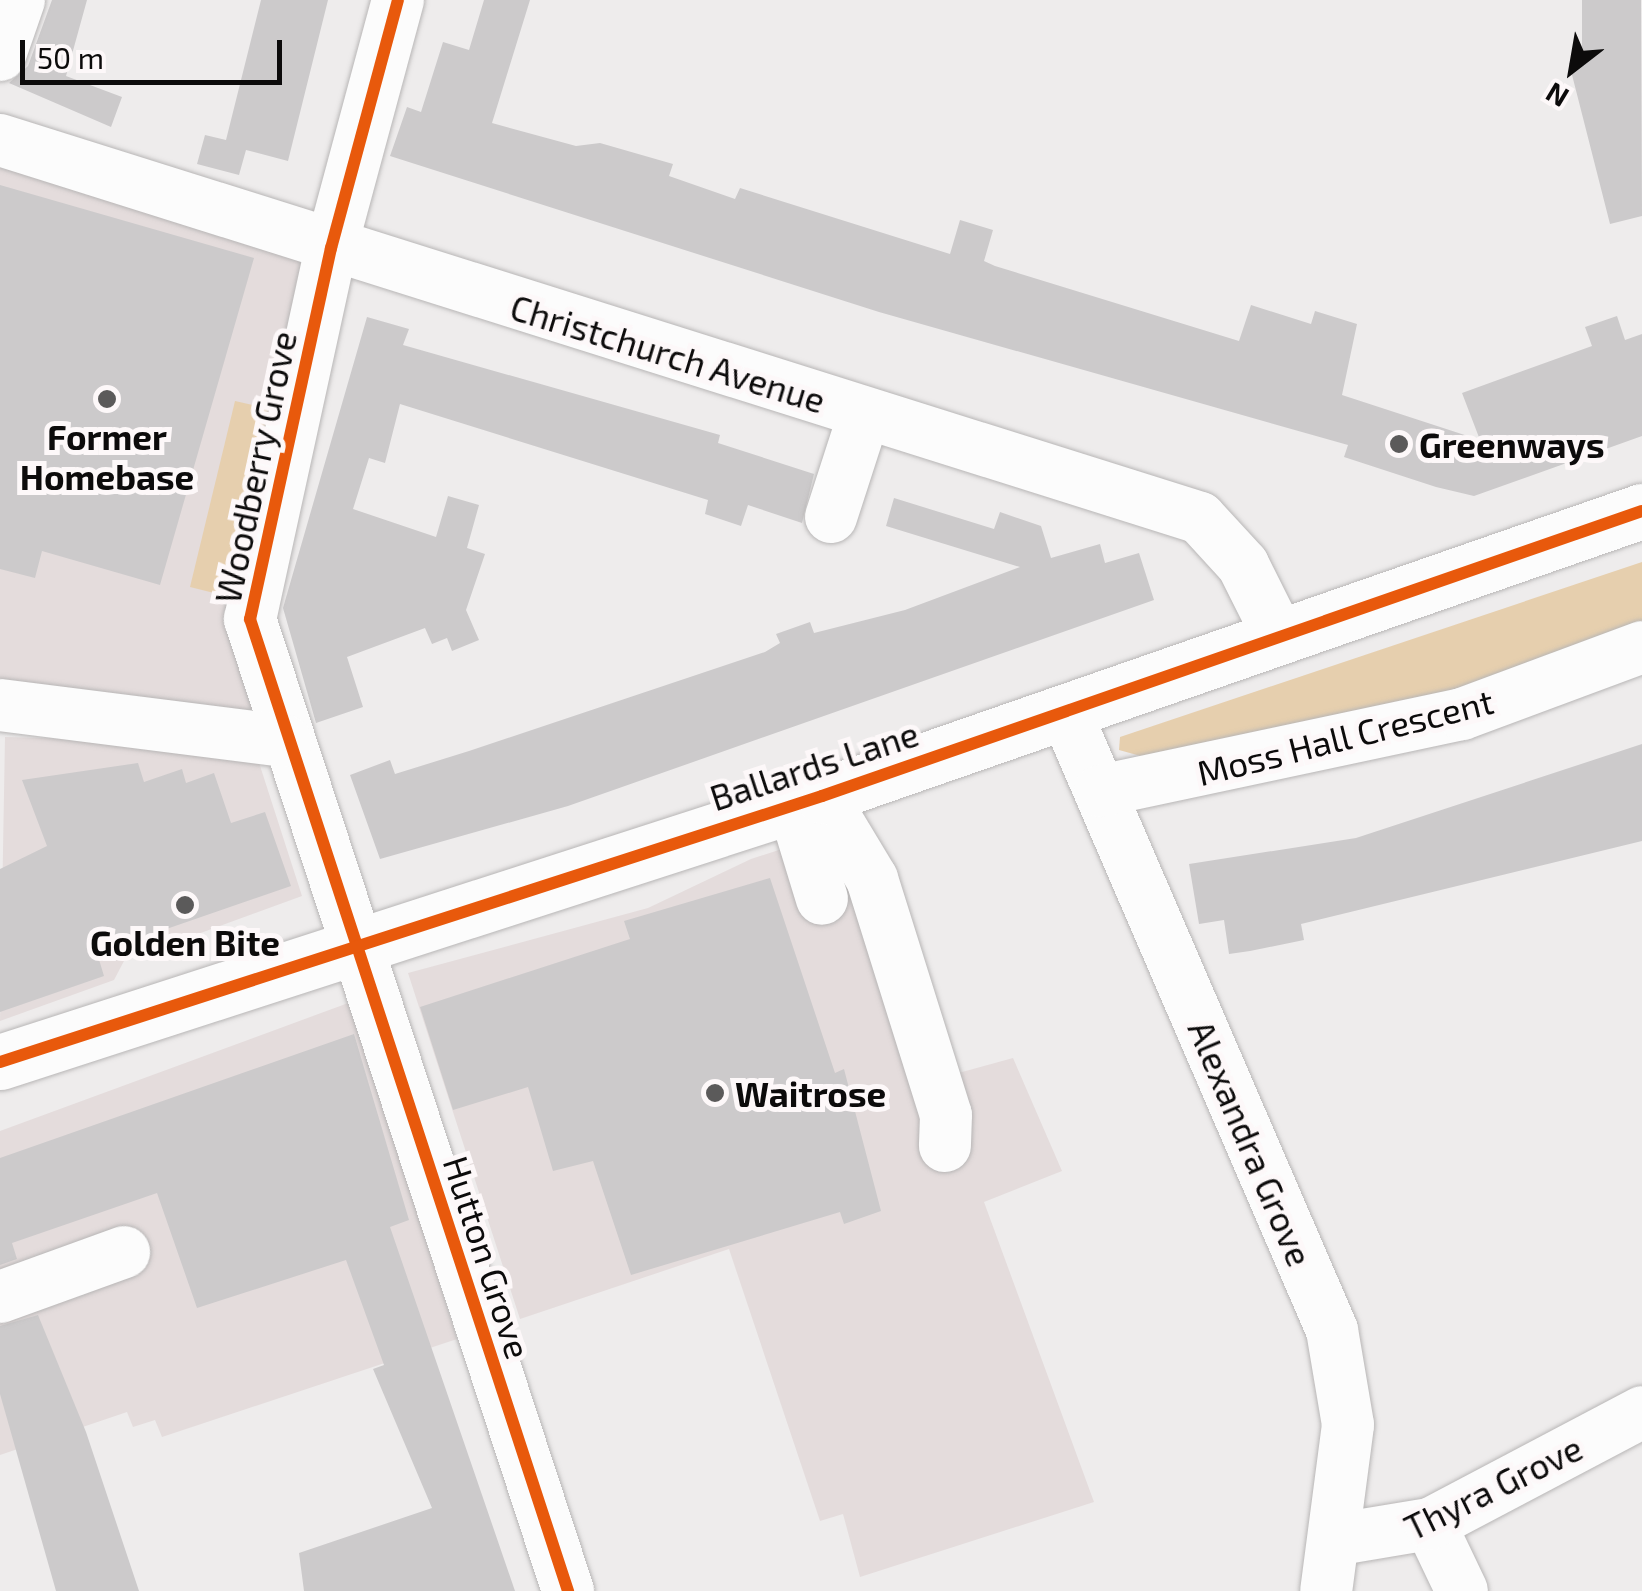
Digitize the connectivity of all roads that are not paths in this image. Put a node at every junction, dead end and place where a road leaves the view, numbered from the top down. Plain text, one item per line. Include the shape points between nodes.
1 (20, 0) edge
2 (398, 0) edge
3 (0, 55) edge
4 (0, 140) edge
5 (331, 248) junction
6 (864, 415) junction
7 (1642, 511) edge
8 (831, 517) dead end
9 (1278, 637) junction
10 (1642, 646) edge
11 (0, 705) edge
12 (1066, 713) junction
13 (286, 741) junction
14 (1100, 792) junction
15 (807, 800) junction
16 (822, 899) dead end
17 (352, 942) junction
18 (0, 1062) edge
19 (944, 1146) dead end
20 (124, 1252) dead end
21 (0, 1296) edge
22 (1642, 1412) edge
23 (1430, 1524) junction
24 (1339, 1539) junction
25 (568, 1591) edge
26 (1326, 1591) edge
27 (1462, 1591) edge

1 - 3 street
2 - 5 street, Woodberry Grove
4 - 5 street, Christchurch Avenue
5 - 6 street, Christchurch Avenue
5 - 13 street, Woodberry Grove via 250,619
6 - 8 street
6 - 9 street, Christchurch Avenue via 1200,518 1243,565
7 - 9 main road, Ballards Lane
9 - 12 main road, Ballards Lane
10 - 14 street, Moss Hall Crescent via 1462,714
11 - 13 street
12 - 14 street, Alexandra Grove
12 - 15 main road, Ballards Lane
13 - 17 street, Woodberry Grove
14 - 24 street, Alexandra Grove via 1332,1330 1348,1424
15 - 16 street
15 - 17 main road, Ballards Lane
15 - 19 street via 872,880 946,1115
17 - 18 main road, Ballards Lane
17 - 25 street, Hutton Grove
20 - 21 street
22 - 23 street, Thyra Grove
23 - 24 street, Thyra Grove
23 - 27 street
24 - 26 street, Alexandra Grove

